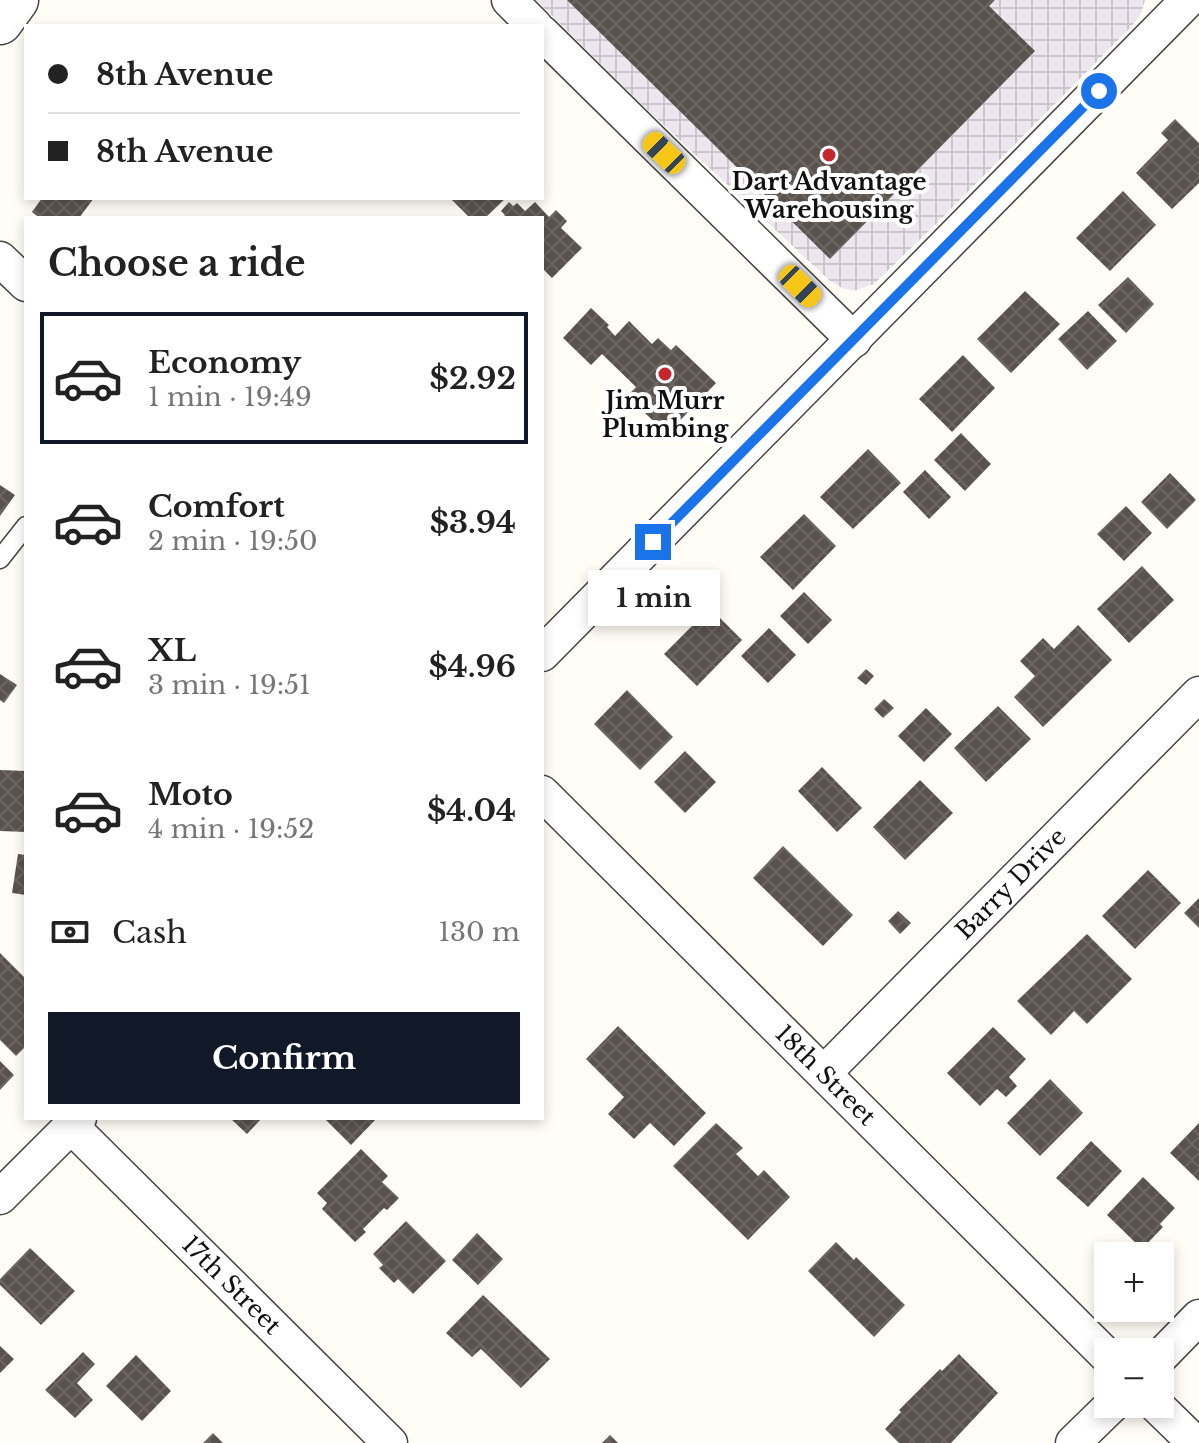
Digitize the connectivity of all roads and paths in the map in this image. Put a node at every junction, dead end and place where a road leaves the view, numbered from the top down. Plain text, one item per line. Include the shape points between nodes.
1 (16, 0) edge
2 (509, 0) edge
3 (1188, 0) edge
4 (0, 22) edge
5 (533, 24) edge
6 (544, 35) edge
7 (0, 259) edge
8 (24, 282) edge
9 (854, 340) junction
10 (24, 529) edge
11 (0, 559) edge
12 (544, 652) edge
13 (1199, 694) edge
14 (544, 795) edge
15 (824, 1073) junction
16 (75, 1122) edge
17 (0, 1197) edge
18 (1199, 1317) edge
19 (1094, 1343) edge
20 (1174, 1343) edge
21 (1099, 1418) edge
22 (1169, 1418) edge
23 (390, 1443) edge
24 (1073, 1443) edge
25 (1195, 1443) edge

1 - 4 street
2 - 5 street
3 - 9 street
6 - 9 street
7 - 8 street
9 - 12 street
10 - 11 lane
13 - 15 street, Barry Drive
14 - 15 street, 18th Street
15 - 19 street, 18th Street
16 - 17 street
16 - 23 street, 17th Street
18 - 20 street
21 - 24 street
22 - 25 street

